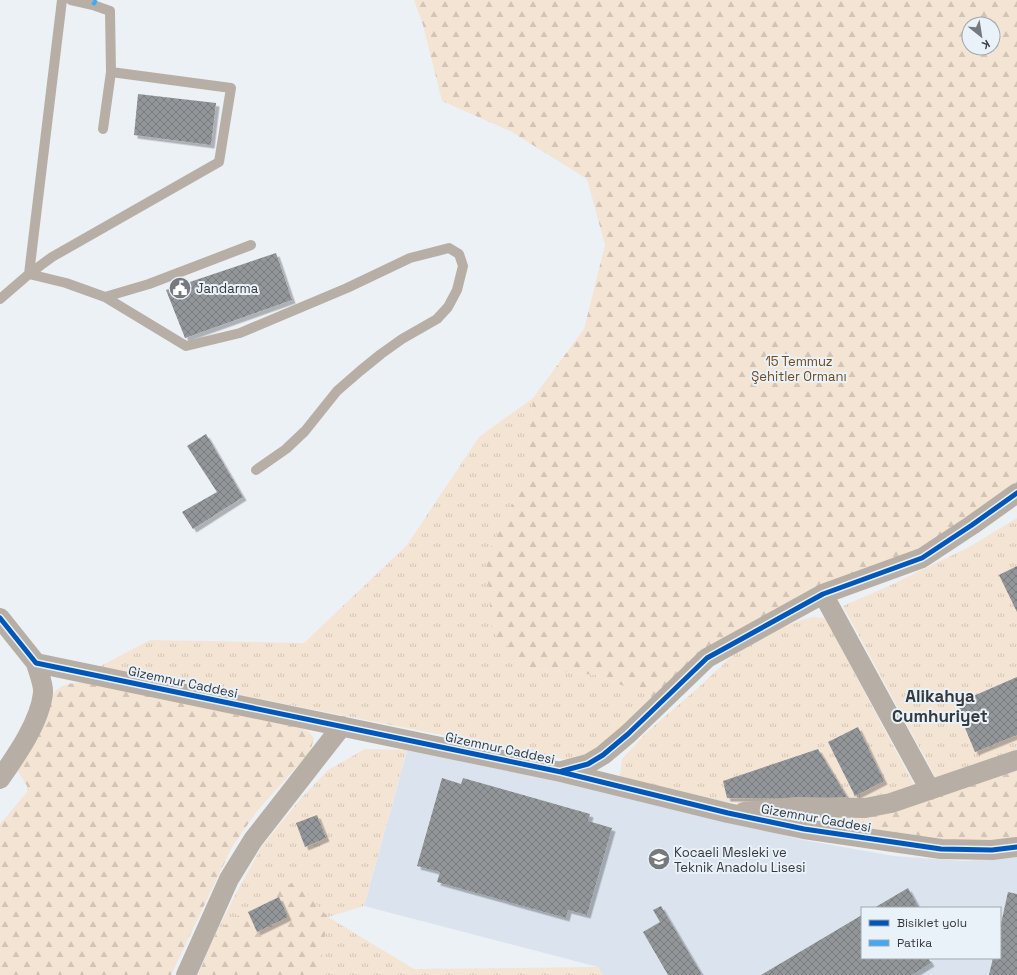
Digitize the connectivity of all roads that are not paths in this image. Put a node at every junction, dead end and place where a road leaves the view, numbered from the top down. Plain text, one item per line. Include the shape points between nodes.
1 (62, 0) edge
2 (71, 0) edge
3 (111, 72) junction
4 (103, 129) dead end
5 (251, 245) dead end
6 (29, 274) junction
7 (105, 297) junction
8 (0, 299) edge
9 (256, 470) dead end
10 (1017, 493) edge
11 (823, 594) junction
12 (0, 618) edge
13 (36, 663) junction
14 (342, 726) junction
15 (1017, 760) edge
16 (561, 772) junction
17 (0, 779) edge
18 (930, 790) junction
19 (728, 813) junction
20 (1017, 847) edge
21 (186, 975) edge

1 - 6 lane
2 - 3 lane via 110,12
3 - 4 lane
3 - 6 lane via 231,88 219,162 52,257
5 - 7 lane via 149,284
6 - 7 lane via 66,283
6 - 8 lane
7 - 9 lane via 186,346 240,332 347,288 410,258 449,248 459,254 463,266 457,290 448,307 437,319 402,339 360,371 337,391 305,431 286,449
10 - 11 street via 922,558
11 - 16 street via 706,658 603,755 588,764
11 - 18 street
12 - 13 street
13 - 14 street, Gizemnur Caddesi
13 - 17 street via 43,692 36,718
14 - 16 street, Gizemnur Caddesi
14 - 21 street via 254,840 229,880
15 - 18 street
16 - 19 street, Gizemnur Caddesi
18 - 19 street via 891,803 865,808 796,807
19 - 20 street, Gizemnur Caddesi via 804,829 941,850 992,850

